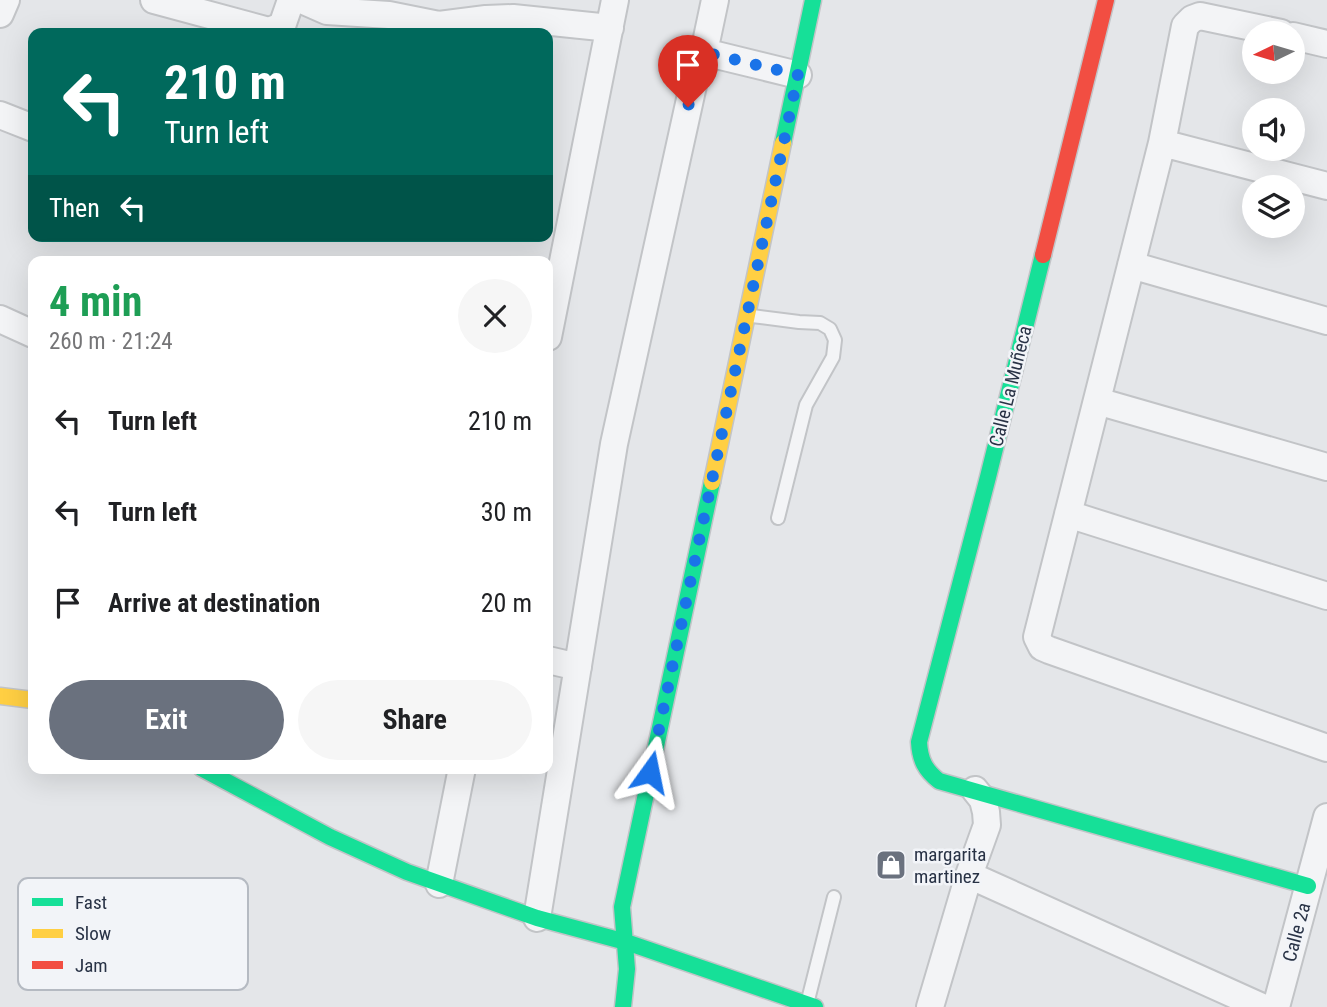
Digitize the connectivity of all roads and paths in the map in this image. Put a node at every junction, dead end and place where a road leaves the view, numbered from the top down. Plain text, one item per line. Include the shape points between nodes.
1 (6, 0) edge
2 (154, 0) edge
3 (291, 0) edge
4 (302, 0) edge
5 (615, 0) edge
6 (715, 0) edge
7 (813, 0) edge
8 (1106, 0) edge
9 (487, 9) edge
10 (0, 15) edge
11 (1242, 24) edge
12 (253, 28) edge
13 (277, 28) edge
14 (610, 28) junction
15 (1306, 39) edge
16 (1327, 44) edge
17 (704, 52) junction
18 (798, 75) junction
19 (0, 115) edge
20 (28, 126) edge
21 (1162, 143) junction
22 (1327, 186) edge
23 (1131, 265) junction
24 (553, 312) edge
25 (748, 315) junction
26 (0, 319) edge
27 (1327, 321) edge
28 (28, 332) edge
29 (1097, 401) junction
30 (1327, 467) edge
31 (1068, 514) junction
32 (778, 518) dead end
33 (1327, 596) edge
34 (553, 661) edge
35 (578, 667) junction
36 (0, 696) edge
37 (28, 699) edge
38 (1327, 748) edge
39 (212, 774) edge
40 (461, 774) edge
41 (975, 790) junction
42 (1327, 817) edge
43 (969, 875) junction
44 (439, 884) junction
45 (1308, 886) junction
46 (834, 897) dead end
47 (537, 918) junction
48 (626, 942) junction
49 (811, 1005) edge
50 (623, 1007) edge
51 (930, 1007) edge
52 (1262, 1007) edge
53 (1276, 1007) edge

1 - 10 street
2 - 12 street
3 - 13 street
4 - 9 street via 327,12 388,15 439,25
5 - 14 street
6 - 17 street
7 - 18 street
8 - 41 street, Calle La Muñeca via 919,742 926,770 940,781
9 - 14 street via 532,20
11 - 21 street via 1200,16 1185,26
14 - 24 street
15 - 16 street
17 - 18 street
17 - 35 street via 614,444
18 - 25 street
19 - 20 street
21 - 22 street
21 - 23 street
23 - 27 street
23 - 29 street
25 - 32 lane via 820,323 830,328 835,340 833,357 806,405
25 - 48 street via 622,907
26 - 28 street
29 - 30 street
29 - 31 street
31 - 33 street
31 - 38 street via 1037,637 1042,647
34 - 35 street
35 - 47 street
36 - 37 street
39 - 44 street via 331,836
40 - 44 street
41 - 43 street via 983,800 987,825
41 - 45 street
42 - 45 street, Calle 2a
43 - 51 street
43 - 52 street
44 - 47 street
45 - 53 street, Calle 2a
46 - 49 lane
47 - 48 street
48 - 49 street
48 - 50 street

